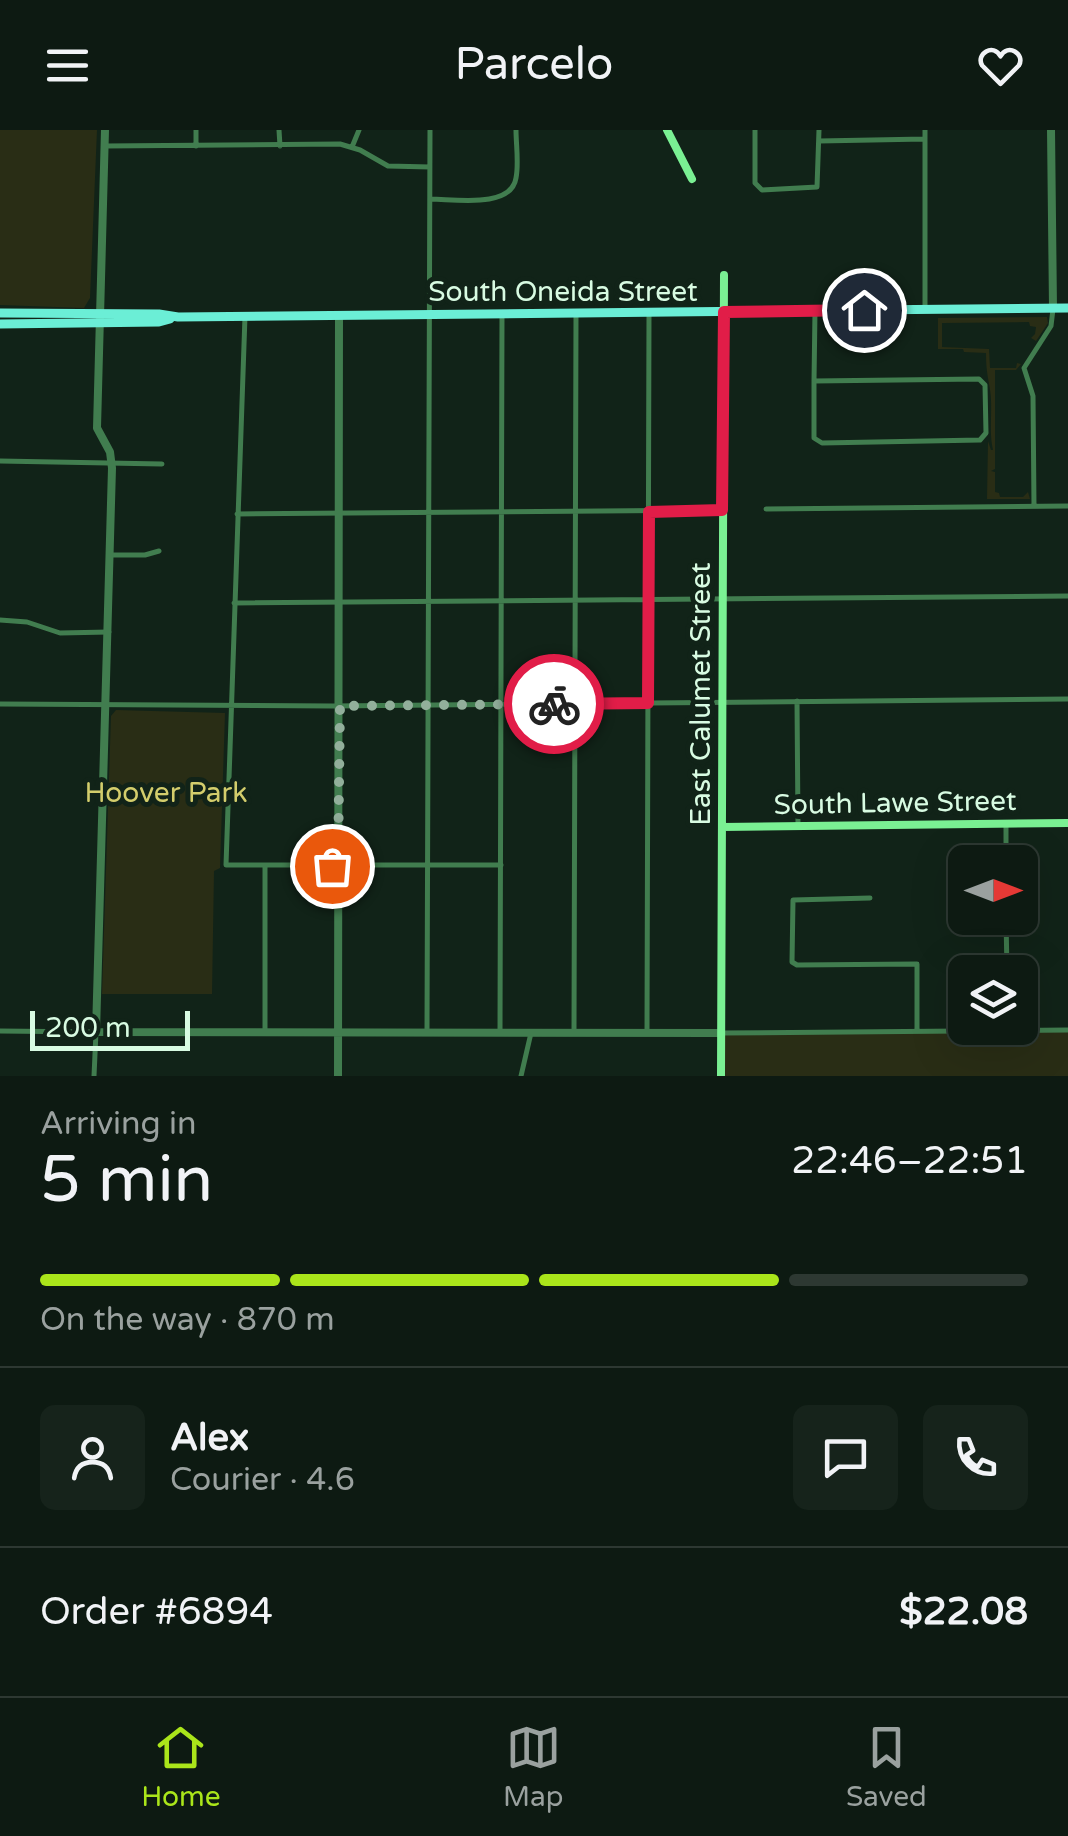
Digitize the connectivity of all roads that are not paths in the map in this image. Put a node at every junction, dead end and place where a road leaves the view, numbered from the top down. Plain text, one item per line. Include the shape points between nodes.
1 (104, 130) edge
2 (196, 130) edge
3 (280, 130) edge
4 (359, 130) edge
5 (430, 130) edge
6 (516, 130) edge
7 (667, 130) edge
8 (754, 130) edge
9 (818, 130) edge
10 (925, 130) edge
11 (1051, 130) edge
12 (925, 140) junction
13 (819, 141) junction
14 (105, 146) junction
15 (196, 146) junction
16 (280, 146) junction
17 (352, 147) junction
18 (430, 167) junction
19 (692, 179) dead end
20 (431, 199) junction
21 (724, 275) dead end
22 (1053, 308) junction
23 (1068, 308) edge
24 (924, 310) junction
25 (815, 311) junction
26 (724, 312) junction
27 (0, 313) edge
28 (649, 313) junction
29 (430, 314) junction
30 (502, 314) junction
31 (576, 314) junction
32 (245, 316) junction
33 (339, 316) junction
34 (102, 319) junction
35 (0, 324) edge
36 (814, 382) junction
37 (0, 461) edge
38 (112, 461) junction
39 (162, 464) dead end
40 (1034, 506) junction
41 (1068, 506) edge
42 (766, 509) dead end
43 (722, 510) junction
44 (576, 512) junction
45 (649, 512) junction
46 (428, 513) junction
47 (502, 513) junction
48 (238, 514) junction
49 (340, 514) junction
50 (158, 551) dead end
51 (111, 555) junction
52 (1068, 596) edge
53 (723, 599) junction
54 (575, 600) junction
55 (649, 600) junction
56 (502, 601) junction
57 (340, 602) junction
58 (428, 602) junction
59 (234, 603) junction
60 (0, 620) edge
61 (109, 632) junction
62 (1068, 699) edge
63 (722, 702) junction
64 (797, 702) junction
65 (648, 703) junction
66 (0, 704) edge
67 (502, 704) junction
68 (575, 704) junction
69 (428, 705) junction
70 (108, 706) junction
71 (230, 706) junction
72 (340, 706) junction
73 (1006, 824) junction
74 (1068, 824) edge
75 (798, 826) junction
76 (722, 827) junction
77 (1006, 845) edge
78 (501, 865) junction
79 (265, 866) junction
80 (338, 866) junction
81 (427, 866) junction
82 (870, 898) dead end
83 (948, 1030) edge
84 (1038, 1030) edge
85 (1068, 1030) edge
86 (0, 1031) edge
87 (264, 1031) junction
88 (917, 1031) junction
89 (96, 1032) junction
90 (338, 1032) junction
91 (427, 1032) junction
92 (531, 1032) junction
93 (574, 1032) junction
94 (500, 1033) junction
95 (647, 1033) junction
96 (721, 1033) junction
97 (94, 1076) edge
98 (338, 1076) edge
99 (521, 1076) edge
100 (721, 1076) edge

1 - 14 street
2 - 15 street
3 - 16 street
4 - 17 street
5 - 18 street
6 - 20 street via 516,180 509,192
7 - 19 main road
8 - 13 street via 755,183 762,190 817,187
9 - 13 street
10 - 12 street
11 - 22 street
12 - 13 street
12 - 24 street
14 - 15 street
14 - 34 street
15 - 16 street
16 - 17 street
17 - 18 street via 388,166
18 - 20 street
20 - 29 street
21 - 26 main road, East Calumet Street
22 - 23 main road, South Oneida Street
22 - 24 main road, South Oneida Street
22 - 40 street via 1053,322 1024,368 1034,396
24 - 25 main road, South Oneida Street
25 - 26 main road, South Oneida Street
25 - 36 street
26 - 28 main road, South Oneida Street
26 - 43 main road, East Calumet Street
27 - 34 main road, South Oneida Street
28 - 31 main road, South Oneida Street
28 - 45 street
29 - 30 main road, South Oneida Street
29 - 33 main road, South Oneida Street
29 - 46 street
30 - 31 main road, South Oneida Street
30 - 47 street
31 - 44 street
32 - 33 main road, South Oneida Street
32 - 34 main road, South Oneida Street
32 - 48 street
33 - 49 street
34 - 35 main road, South Oneida Street
34 - 38 street via 97,428
36 - 36 street via 818,442 978,441 985,435 981,379
37 - 38 street
38 - 39 street
38 - 51 street
40 - 41 street
40 - 42 street
43 - 45 street
43 - 53 main road, East Calumet Street
44 - 45 street
44 - 47 street
44 - 54 street
45 - 55 street
46 - 47 street
46 - 49 street
46 - 58 street
47 - 56 street
48 - 49 street
48 - 59 street
49 - 57 street
50 - 51 street
51 - 61 street
52 - 53 street
53 - 55 street
53 - 63 main road, East Calumet Street
54 - 55 street
54 - 56 street
54 - 68 street
55 - 65 street
56 - 58 street
56 - 67 street
57 - 58 street
57 - 59 street
57 - 72 street
58 - 69 street
59 - 71 street
60 - 61 street via 60,633
61 - 70 street
62 - 64 street
63 - 64 street
63 - 65 street
63 - 76 main road, East Calumet Street
64 - 75 street
65 - 68 street
65 - 95 street
66 - 70 street
67 - 68 street
67 - 69 street
67 - 78 street
68 - 93 street
69 - 72 street
69 - 81 street
70 - 71 street
70 - 89 street
71 - 72 street
71 - 79 street via 226,865
72 - 80 street
73 - 74 main road, South Lawe Street
73 - 75 main road, South Lawe Street
73 - 77 street
75 - 76 main road, South Lawe Street
76 - 96 main road, East Calumet Street
78 - 81 street
78 - 94 street
79 - 80 street
79 - 87 street
80 - 81 street
80 - 90 street
81 - 91 street
82 - 88 street via 793,900 793,964 917,964
83 - 88 street
84 - 85 street
86 - 89 street
87 - 89 street
87 - 90 street
88 - 96 street
89 - 97 street
90 - 91 street
90 - 98 street
91 - 94 street
92 - 93 street
92 - 94 street
92 - 99 street
93 - 95 street
95 - 96 street
96 - 100 main road, East Calumet Street

